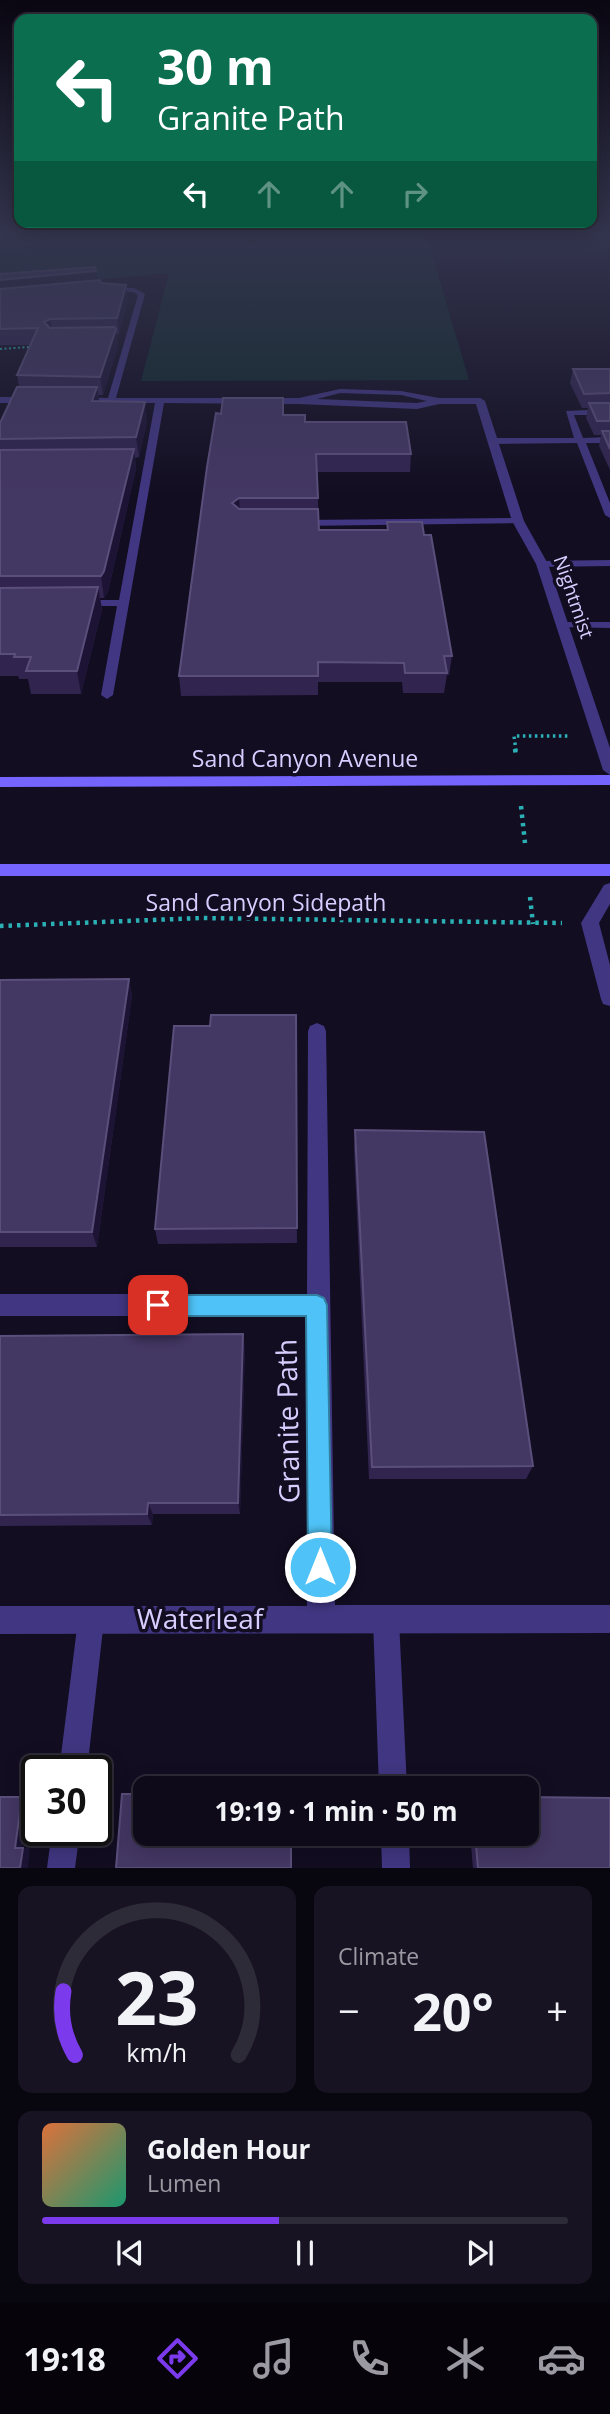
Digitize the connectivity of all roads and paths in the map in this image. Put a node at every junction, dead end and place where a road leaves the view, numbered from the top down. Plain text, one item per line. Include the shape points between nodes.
1 (134, 320) edge
2 (39, 339) edge
3 (128, 339) junction
4 (116, 340) edge
5 (0, 349) edge
6 (0, 400) edge
7 (41, 400) edge
8 (69, 400) edge
9 (111, 400) junction
10 (160, 400) junction
11 (481, 401) joint
12 (610, 412) edge
13 (578, 440) junction
14 (610, 440) edge
15 (495, 441) junction
16 (135, 463) edge
17 (149, 463) junction
18 (610, 515) edge
19 (518, 521) junction
20 (292, 523) edge
21 (610, 563) edge
22 (542, 564) junction
23 (69, 603) edge
24 (124, 603) junction
25 (562, 625) junction
26 (610, 625) edge
27 (107, 695) dead end
28 (610, 770) edge
29 (610, 780) edge
30 (0, 782) edge
31 (0, 870) edge
32 (610, 870) edge
33 (610, 889) edge
34 (533, 924) dead end
35 (0, 926) edge
36 (610, 999) edge
37 (317, 1031) dead end
38 (0, 1305) edge
39 (317, 1305) junction
40 (321, 1619) junction
41 (386, 1619) junction
42 (610, 1619) edge
43 (0, 1620) edge
44 (91, 1620) junction
45 (75, 1755) edge
46 (393, 1776) edge
47 (64, 1846) edge
48 (395, 1846) edge
49 (61, 1868) edge
50 (396, 1868) edge

1 - 3 lane
2 - 5 path via 33,339 29,347
3 - 4 lane
3 - 9 lane
6 - 7 lane
8 - 9 lane
9 - 10 lane
10 - 11 lane via 417,406
10 - 17 lane
11 - 15 street, Nightmist
12 - 13 lane via 569,413
13 - 14 lane
13 - 15 lane
13 - 18 lane
15 - 19 street, Nightmist
16 - 17 lane
17 - 24 lane
19 - 20 lane
19 - 22 street, Nightmist
21 - 22 lane
22 - 25 street, Nightmist
23 - 24 lane
24 - 27 lane
25 - 26 lane
25 - 28 street, Nightmist
29 - 30 main road, Sand Canyon Avenue
31 - 32 main road
33 - 36 street via 590,923
34 - 35 path, Sand Canyon Sidepath via 202,919
37 - 39 street, Granite Path
38 - 39 street, Granite Path
39 - 40 street, Granite Path
40 - 41 street, Waterleaf
40 - 44 street, Waterleaf
41 - 42 street, Waterleaf
41 - 46 lane
43 - 44 street, Waterleaf
44 - 45 lane
47 - 49 lane
48 - 50 lane

